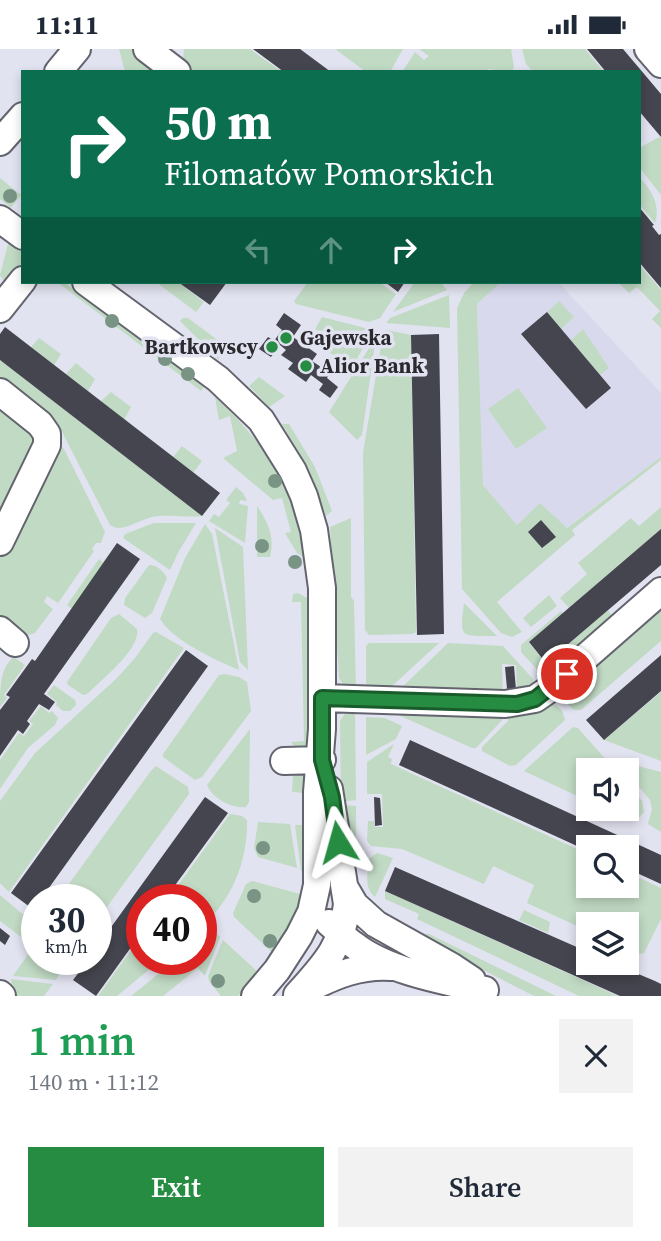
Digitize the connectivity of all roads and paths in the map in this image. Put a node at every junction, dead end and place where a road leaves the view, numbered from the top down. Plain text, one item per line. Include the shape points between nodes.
1 (77, 49) edge
2 (147, 49) edge
3 (648, 49) edge
4 (661, 64) edge
5 (60, 70) edge
6 (174, 70) edge
7 (21, 118) edge
8 (0, 142) edge
9 (0, 219) edge
10 (21, 235) edge
11 (21, 283) edge
12 (89, 284) edge
13 (0, 309) edge
14 (0, 392) edge
15 (0, 542) edge
16 (661, 591) edge
17 (322, 698) junction
18 (322, 760) junction
19 (284, 761) dead end
20 (317, 885) junction
21 (345, 888) junction
22 (342, 935) junction
23 (409, 942) junction
24 (399, 967) junction
25 (277, 970) junction
26 (448, 981) edge
27 (492, 993) edge
28 (295, 995) edge
29 (255, 996) edge

1 - 5 street
2 - 6 street
3 - 4 street
7 - 8 street
9 - 10 street
11 - 13 street
12 - 17 street via 218,379 261,420 285,457 314,530 322,588
14 - 15 street via 40,424 47,433 47,445
16 - 17 street via 535,699 505,704
17 - 18 street
18 - 19 street
18 - 20 street via 317,792
18 - 21 street
20 - 22 street via 322,913
20 - 25 street via 311,912
21 - 22 street
21 - 23 street via 366,916
22 - 23 street via 372,932
22 - 24 street via 364,952
22 - 25 street via 319,942
22 - 28 street via 322,967
23 - 26 street
24 - 26 street
24 - 28 street via 359,968
25 - 29 street
26 - 27 street

